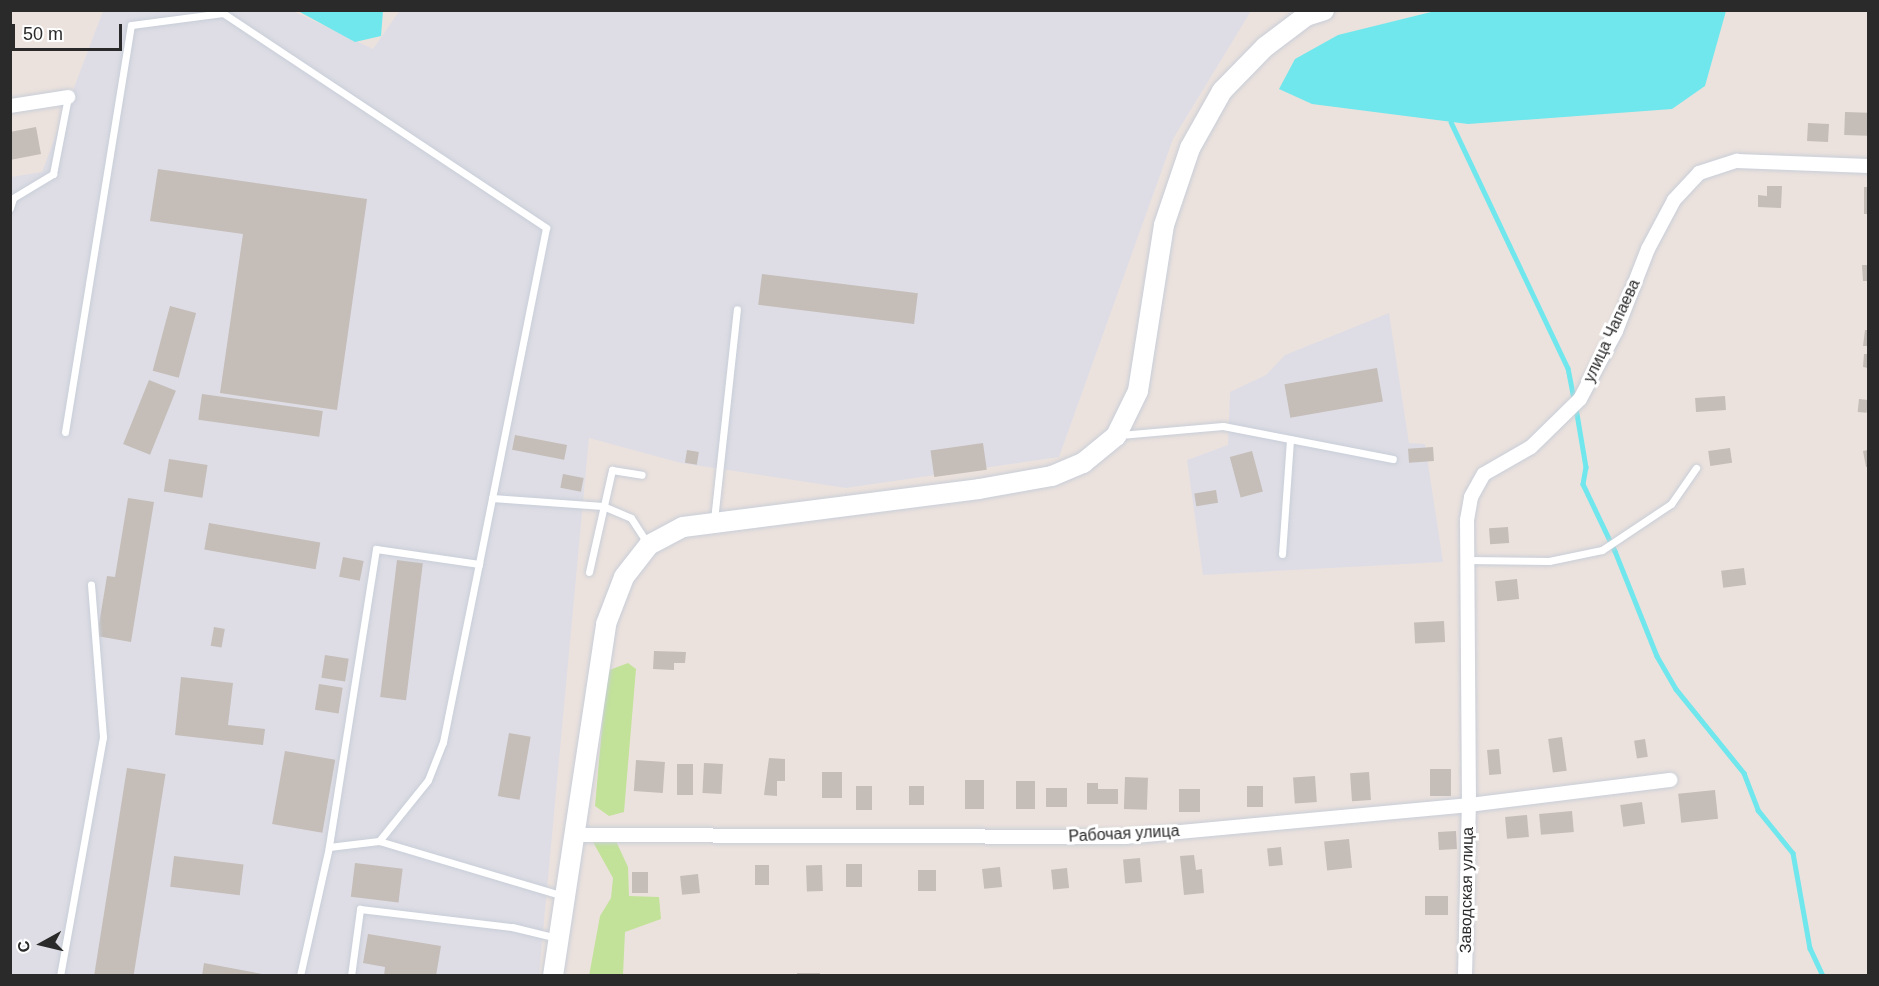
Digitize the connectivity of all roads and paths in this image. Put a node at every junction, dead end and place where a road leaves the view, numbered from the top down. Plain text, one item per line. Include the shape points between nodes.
1 (1324, 10) edge
2 (68, 98) joint
3 (10, 106) edge
4 (1869, 166) edge
5 (10, 208) edge
6 (737, 309) dead end
7 (65, 432) dead end
8 (1116, 436) junction
9 (1290, 439) junction
10 (1393, 459) dead end
11 (1696, 468) dead end
12 (642, 475) dead end
13 (492, 498) junction
14 (603, 506) junction
15 (713, 523) junction
16 (649, 546) junction
17 (1282, 554) dead end
18 (1468, 560) junction
19 (478, 564) junction
20 (589, 572) dead end
21 (91, 584) dead end
22 (1670, 780) dead end
23 (1469, 805) junction
24 (575, 835) junction
25 (380, 841) junction
26 (329, 847) junction
27 (568, 898) junction
28 (560, 938) junction
29 (60, 975) edge
30 (300, 975) edge
31 (351, 975) edge
32 (553, 975) edge
33 (1465, 975) edge

1 - 8 street via 1306,16 1265,47 1222,91 1190,148 1164,225 1138,391
2 - 3 street
2 - 5 lane via 53,174 13,198
4 - 18 street, улица Чапаева via 1737,161 1699,173 1674,200 1648,249 1616,331 1580,399 1531,447 1484,474 1471,497
6 - 15 lane
7 - 13 lane via 131,26 223,13 546,228
8 - 9 lane via 1223,426
8 - 15 street via 1083,463 1052,476
9 - 10 lane
9 - 17 lane
11 - 18 lane via 1671,504 1602,550 1549,561
12 - 14 lane via 612,470
13 - 14 lane
13 - 19 lane
14 - 16 lane via 631,518
14 - 20 lane
15 - 16 street via 683,527
16 - 24 street via 624,577 606,624
18 - 23 street, улица Чапаева
19 - 25 lane via 443,742 428,780
19 - 26 lane via 376,549
21 - 29 lane via 104,737
22 - 23 street, Рабочая улица
23 - 24 street, Рабочая улица via 1126,837
23 - 33 street, Заводская улица
24 - 27 street
25 - 26 lane
25 - 27 lane
26 - 30 lane
27 - 28 street
28 - 31 lane via 512,927 360,909
28 - 32 street

